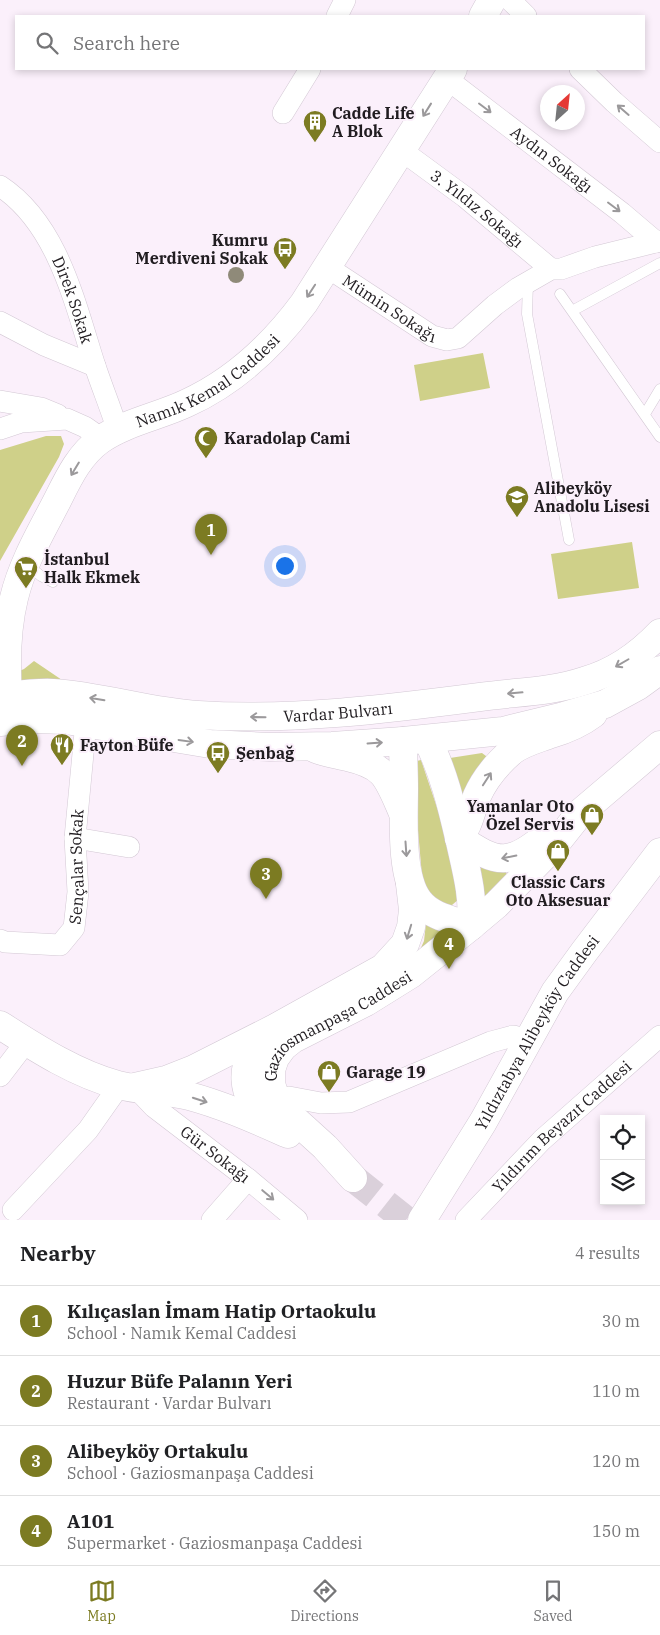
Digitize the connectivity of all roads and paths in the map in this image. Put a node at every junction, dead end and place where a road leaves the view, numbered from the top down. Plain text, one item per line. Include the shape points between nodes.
1 (344, 0) edge
2 (492, 0) edge
3 (510, 0) edge
4 (337, 15) edge
5 (484, 15) edge
6 (525, 15) edge
7 (309, 70) edge
8 (581, 70) edge
9 (450, 74) edge
10 (283, 113) dead end
11 (660, 142) edge
12 (401, 150) junction
13 (0, 186) edge
14 (658, 241) edge
15 (660, 263) edge
16 (327, 267) junction
17 (551, 269) junction
18 (528, 282) junction
19 (560, 294) dead end
20 (572, 311) junction
21 (0, 322) edge
22 (95, 366) junction
23 (660, 389) edge
24 (0, 401) edge
25 (645, 414) junction
26 (67, 419) junction
27 (0, 429) edge
28 (110, 435) junction
29 (660, 437) edge
30 (569, 540) dead end
31 (25, 564) junction
32 (53, 582) dead end
33 (5, 605) edge
34 (660, 633) edge
35 (660, 670) edge
36 (604, 704) junction
37 (411, 705) junction
38 (4, 709) edge
39 (86, 722) junction
40 (415, 740) junction
41 (660, 745) edge
42 (308, 746) junction
43 (580, 813) junction
44 (404, 814) junction
45 (75, 838) junction
46 (459, 838) junction
47 (129, 847) dead end
48 (660, 852) edge
49 (410, 884) junction
50 (471, 926) junction
51 (0, 940) edge
52 (0, 1025) edge
53 (275, 1028) junction
54 (660, 1036) edge
55 (528, 1040) junction
56 (26, 1042) junction
57 (0, 1076) edge
58 (127, 1087) junction
59 (289, 1097) dead end
60 (288, 1134) junction
61 (248, 1179) junction
62 (12, 1209) edge
63 (212, 1220) edge
64 (297, 1220) edge
65 (422, 1220) edge
66 (466, 1220) edge

1 - 4 street
2 - 5 main road
3 - 6 street
7 - 10 street
11 -> 8 street
9 -> 12 main road, Namık Kemal Caddesi
9 -> 14 street, Aydın Sokağı
12 - 16 main road, Namık Kemal Caddesi
12 - 17 street, 3. Yıldız Sokağı via 465,197
13 - 22 street, Direk Sokak via 14,195 37,222 53,250 65,274
14 - 17 street, Mümin Sokağı
15 - 20 lane
16 - 18 street, Mümin Sokağı via 432,336 447,340 458,338 495,305
16 -> 28 main road, Namık Kemal Caddesi via 289,322 254,360 187,404
17 - 18 street, Mümin Sokağı
18 - 30 lane via 527,314
19 - 20 lane
20 - 25 lane
21 - 22 street
22 - 28 street, Direk Sokak
23 - 25 lane
24 - 26 street via 41,408
25 - 29 lane
26 - 27 street via 21,422
26 - 28 street
28 -> 31 main road, Namık Kemal Caddesi via 90,448 72,473
31 - 32 lane
31 - 33 main road, Namık Kemal Caddesi
33 - 38 main road, Namık Kemal Caddesi via 9,624
34 -> 37 main road, Vardar Bulvarı via 632,658 586,681 540,691
35 - 36 main road, Vardar Bulvarı
36 - 40 main road, Vardar Bulvarı via 503,731
46 -> 36 main road via 466,829 483,784 513,750 581,721
37 -> 38 main road, Vardar Bulvarı via 269,717 196,715 52,693
37 - 40 main road, Gaziosmanpaşa Caddesi via 405,720
38 - 39 main road, Vardar Bulvarı via 34,719
39 -> 42 main road, Vardar Bulvarı via 210,744
39 - 45 street, Sençalar Sokak
42 -> 40 main road, Vardar Bulvarı
40 - 44 main road, Gaziosmanpaşa Caddesi
40 - 46 main road via 439,769
41 - 43 main road, Gaziosmanpaşa Caddesi
42 - 44 main road via 379,768
43 -> 46 main road via 525,852 508,859 492,858
43 - 50 main road, Gaziosmanpaşa Caddesi via 553,848
44 -> 49 main road, Gaziosmanpaşa Caddesi
45 - 47 street
45 - 51 street, Sençalar Sokak via 78,892 74,928 60,945
46 - 50 main road via 470,893
48 - 55 main road, Yıldıztabya Alibeyköy Caddesi via 578,960
49 - 50 main road via 427,908
49 -> 53 main road, Gaziosmanpaşa Caddesi via 411,927 405,944 394,958 383,968
50 - 60 main road, Gaziosmanpaşa Caddesi via 411,974 366,1002 293,1039 275,1058 271,1070 274,1096 282,1108 326,1147 353,1178
52 - 56 main road
53 - 58 main road, Gaziosmanpaşa Caddesi via 194,1069 166,1080
53 - 60 main road via 251,1054 245,1070 246,1084 254,1106
54 - 66 street, Yıldırım Beyazıt Caddesi via 542,1140
55 - 59 street via 513,1036 491,1042 349,1102 321,1103
55 - 65 main road, Yıldıztabya Alibeyköy Caddesi via 479,1130
56 - 57 street
56 - 58 main road via 85,1073
58 -> 60 main road via 190,1096
58 - 61 street, Gür Sokağı
58 - 62 street
61 - 63 street
61 -> 64 street, Gür Sokağı

